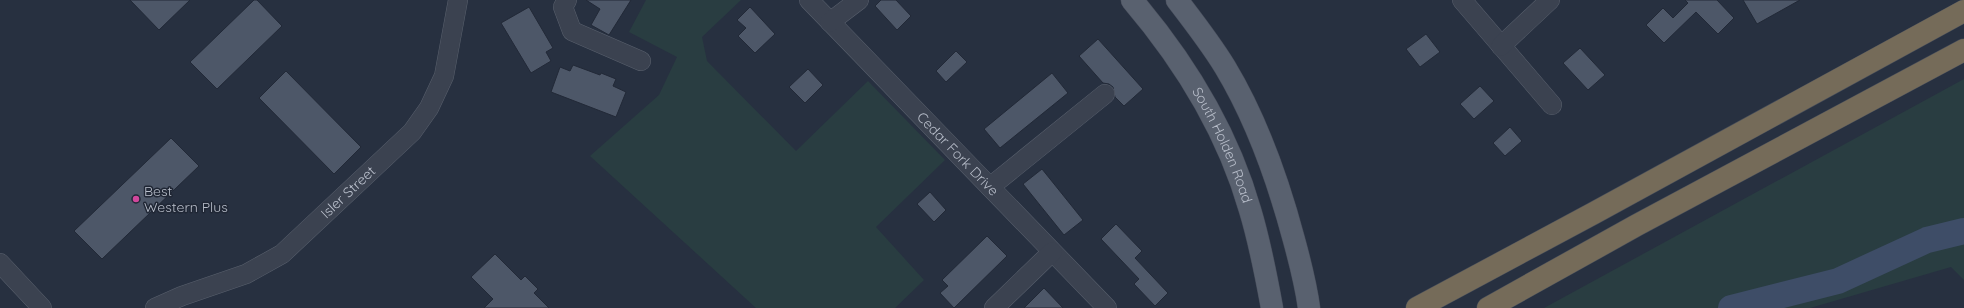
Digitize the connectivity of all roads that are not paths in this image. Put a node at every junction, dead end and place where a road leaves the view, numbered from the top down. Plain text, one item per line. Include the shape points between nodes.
1 (458, 0) edge
2 (567, 0) edge
3 (809, 0) edge
4 (859, 0) edge
5 (1132, 0) edge
6 (1177, 0) edge
7 (1462, 0) edge
8 (1550, 0) edge
9 (1964, 11) edge
10 (830, 22) junction
11 (1501, 46) junction
12 (1964, 50) edge
13 (641, 61) dead end
14 (1105, 94) dead end
15 (1552, 105) dead end
16 (990, 188) junction
17 (1052, 252) junction
18 (0, 264) edge
19 (1308, 299) edge
20 (42, 308) edge
21 (155, 308) edge
22 (994, 308) edge
23 (1106, 308) edge
24 (1272, 308) edge
25 (1417, 308) edge
26 (1488, 308) edge

1 - 21 street, Isler Street via 444,76 429,108 412,132 282,254 246,274
2 - 13 street via 563,7 572,31
3 - 10 street, Cedar Fork Drive
4 - 10 street
5 - 24 main road, South Holden Road via 1184,71 1224,141 1250,209 1261,249
6 - 19 main road via 1225,67 1244,101 1265,149 1288,217
7 - 11 street
8 - 11 street
9 - 25 highway
10 - 16 street, Cedar Fork Drive
11 - 15 street
12 - 26 highway
14 - 16 street
16 - 17 street, Cedar Fork Drive
17 - 22 street
17 - 23 street, Cedar Fork Drive
18 - 20 street

